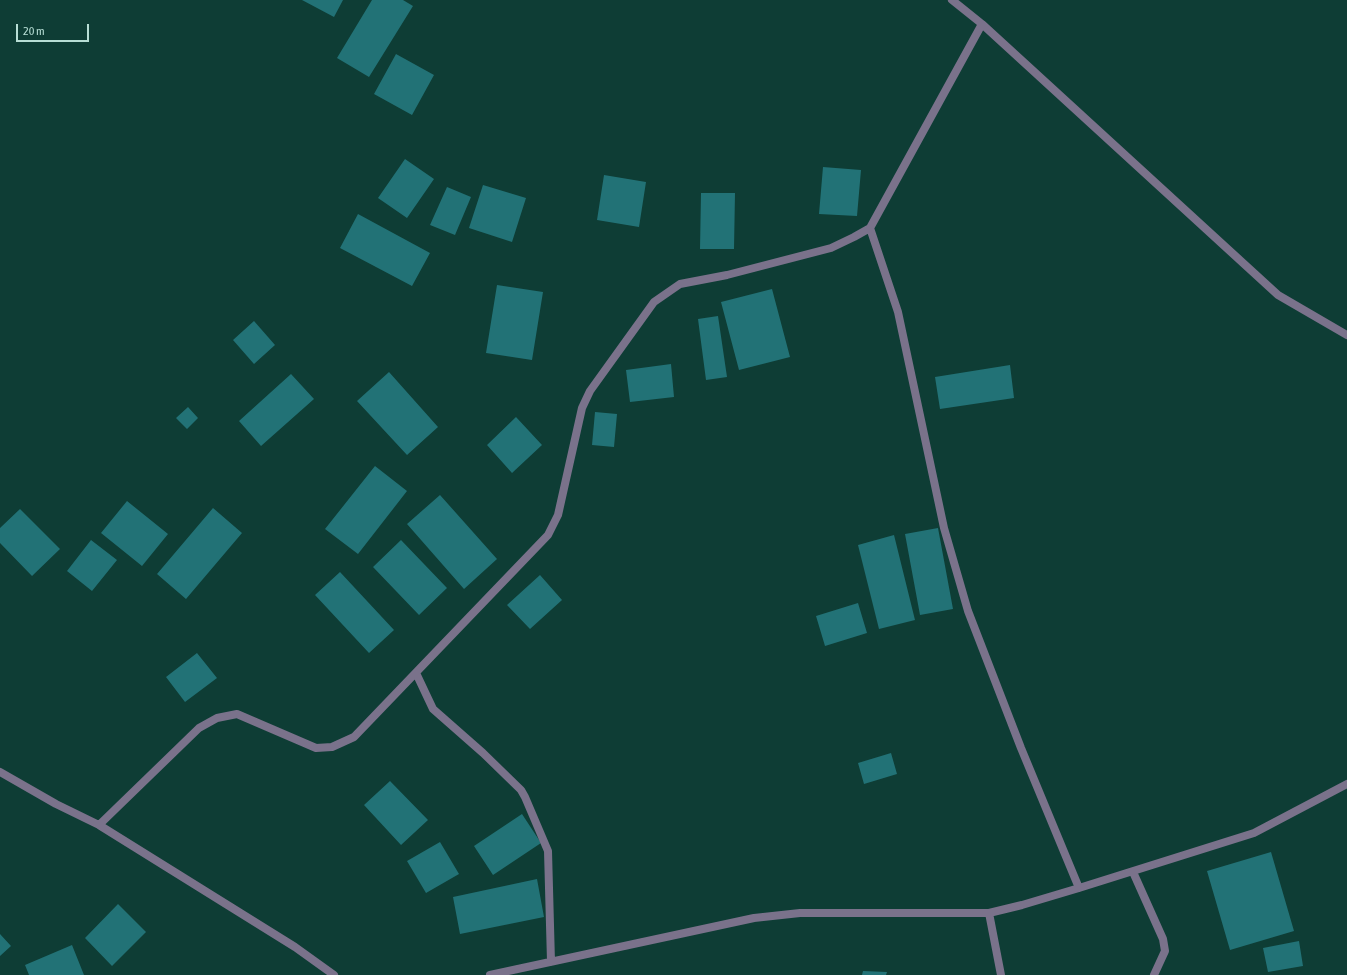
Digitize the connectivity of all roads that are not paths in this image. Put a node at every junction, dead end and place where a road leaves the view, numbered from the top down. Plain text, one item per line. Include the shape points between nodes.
1 (952, 0) edge
2 (982, 24) junction
3 (870, 228) junction
4 (1347, 335) edge
5 (416, 673) junction
6 (0, 772) edge
7 (1347, 784) edge
8 (100, 824) junction
9 (1133, 872) junction
10 (1079, 888) junction
11 (989, 913) junction
12 (551, 962) junction
13 (334, 975) edge
14 (490, 975) edge
15 (1001, 975) edge
16 (1154, 975) edge

1 - 2 street
2 - 3 street
2 - 4 street via 1278,295
3 - 5 street via 831,248 727,275 680,284 654,302 590,391 582,408 558,515 548,535
3 - 10 street via 898,312 944,528 968,611
5 - 8 street via 354,737 332,747 316,748 237,714 217,718 199,728
5 - 12 street via 433,709 483,753 525,797 548,851
6 - 8 street via 56,804
7 - 9 street via 1254,833
8 - 13 street via 295,947
9 - 10 street
9 - 16 street via 1163,939 1165,951
10 - 11 street
11 - 12 street via 800,913 754,918
11 - 15 street
12 - 14 street

